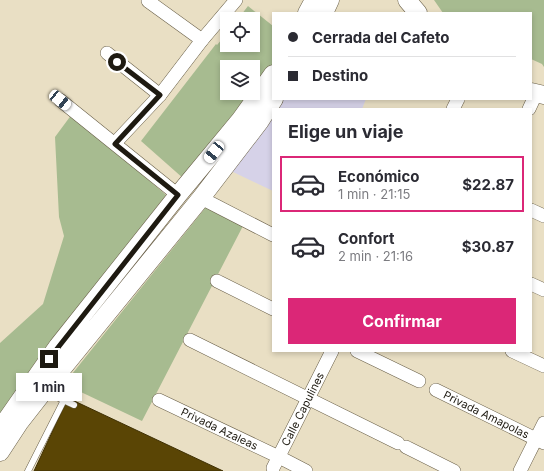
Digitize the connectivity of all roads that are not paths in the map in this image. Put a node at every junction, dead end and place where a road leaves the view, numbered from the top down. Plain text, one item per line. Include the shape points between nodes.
1 (236, 0) edge
2 (314, 0) edge
3 (330, 0) edge
4 (148, 1) edge
5 (308, 12) edge
6 (324, 12) edge
7 (202, 40) junction
8 (106, 53) dead end
9 (272, 75) edge
10 (160, 95) junction
11 (60, 100) dead end
12 (273, 100) edge
13 (115, 144) junction
14 (178, 195) junction
15 (200, 198) junction
16 (532, 210) edge
17 (544, 216) edge
18 (272, 234) edge
19 (217, 281) dead end
20 (532, 284) edge
21 (544, 290) edge
22 (272, 308) edge
23 (190, 340) dead end
24 (332, 352) edge
25 (359, 352) edge
26 (514, 352) edge
27 (544, 366) edge
28 (419, 381) dead end
29 (436, 390) dead end
30 (44, 391) junction
31 (309, 399) junction
32 (64, 400) junction
33 (159, 400) dead end
34 (78, 407) edge
35 (544, 423) edge
36 (0, 429) edge
37 (540, 441) edge
38 (0, 452) edge
39 (276, 462) junction
40 (28, 471) edge
41 (306, 471) edge
42 (454, 471) edge
43 (520, 471) edge

1 - 7 street
2 - 5 main road
3 - 6 main road
4 - 7 street
7 - 10 street
8 - 10 street
9 - 14 main road via 240,120
10 - 13 street
11 - 13 street
12 - 15 main road
13 - 14 street
14 - 36 main road via 58,346
15 - 18 street
15 - 30 main road
16 - 17 street
19 - 22 street
20 - 21 street
23 - 31 street
24 - 31 street, Calle Capulines
25 - 28 street
26 - 27 street
29 - 37 street, Privada Amapolas
30 - 32 lane
30 - 38 main road
31 - 39 street, Calle Capulines
31 - 42 street
32 - 34 lane
32 - 40 lane
33 - 39 street, Privada Azaleas
35 - 37 street
37 - 43 street
39 - 41 street, Privada Azaleas

